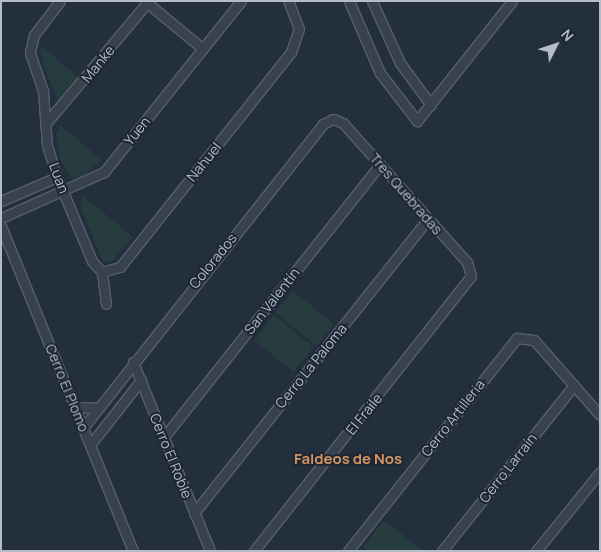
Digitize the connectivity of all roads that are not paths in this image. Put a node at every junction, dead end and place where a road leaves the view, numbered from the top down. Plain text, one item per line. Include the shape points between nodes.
1 (60, 1) edge
2 (241, 1) edge
3 (288, 1) edge
4 (350, 1) edge
5 (372, 1) edge
6 (512, 1) edge
7 (146, 2) edge
8 (203, 49) junction
9 (431, 104) junction
10 (333, 119) joint
11 (47, 122) junction
12 (380, 164) junction
13 (57, 177) junction
14 (64, 192) junction
15 (1, 200) edge
16 (1, 218) edge
17 (428, 219) junction
18 (1, 226) edge
19 (102, 272) junction
20 (471, 276) joint
21 (106, 304) dead end
22 (133, 362) junction
23 (140, 380) junction
24 (574, 385) junction
25 (75, 407) junction
26 (98, 408) junction
27 (600, 415) edge
28 (83, 428) junction
29 (164, 437) junction
30 (90, 445) junction
31 (600, 472) edge
32 (194, 513) junction
33 (133, 551) edge
34 (210, 551) edge
35 (254, 551) edge
36 (348, 551) edge
37 (442, 551) edge
38 (536, 551) edge

1 - 11 street, Luan via 30,44
2 - 8 street, Yuen
3 - 19 street, Nahuel via 299,29 298,40 120,267
4 - 9 street via 380,73 417,121
5 - 9 street via 400,63
6 - 9 street
7 - 8 street
7 - 11 street, Manke
8 - 14 street, Yuen via 104,172
10 - 12 street, Tres Quebradas via 343,123
10 - 22 street, Colorados via 321,127
11 - 13 street, Luan via 48,144
12 - 17 street, Tres Quebradas
12 - 29 street, San Valentín
13 - 14 street, Luan
13 - 15 street
14 - 16 street, Yuen
14 - 19 street, Luan via 92,261
17 - 20 street, Tres Quebradas via 467,262
17 - 32 street, Cerro La Paloma
18 - 25 street, Cerro El Plomo
19 - 21 street, Luan
20 - 35 street, El Fraile
22 - 23 street, Cerro El Roble
22 - 26 street, Colorados
23 - 29 street, Cerro El Roble
23 - 30 street
24 - 27 street
24 - 36 street, Cerro Artilleria via 534,340 524,335 515,340
24 - 37 street, Cerro Larraín
25 - 26 street
25 - 28 street, Cerro El Plomo
26 - 28 street, Colorados
28 - 30 street, Cerro El Plomo
29 - 32 street, Cerro El Roble
30 - 33 street, Cerro El Plomo
31 - 38 street
32 - 34 street, Cerro El Roble

